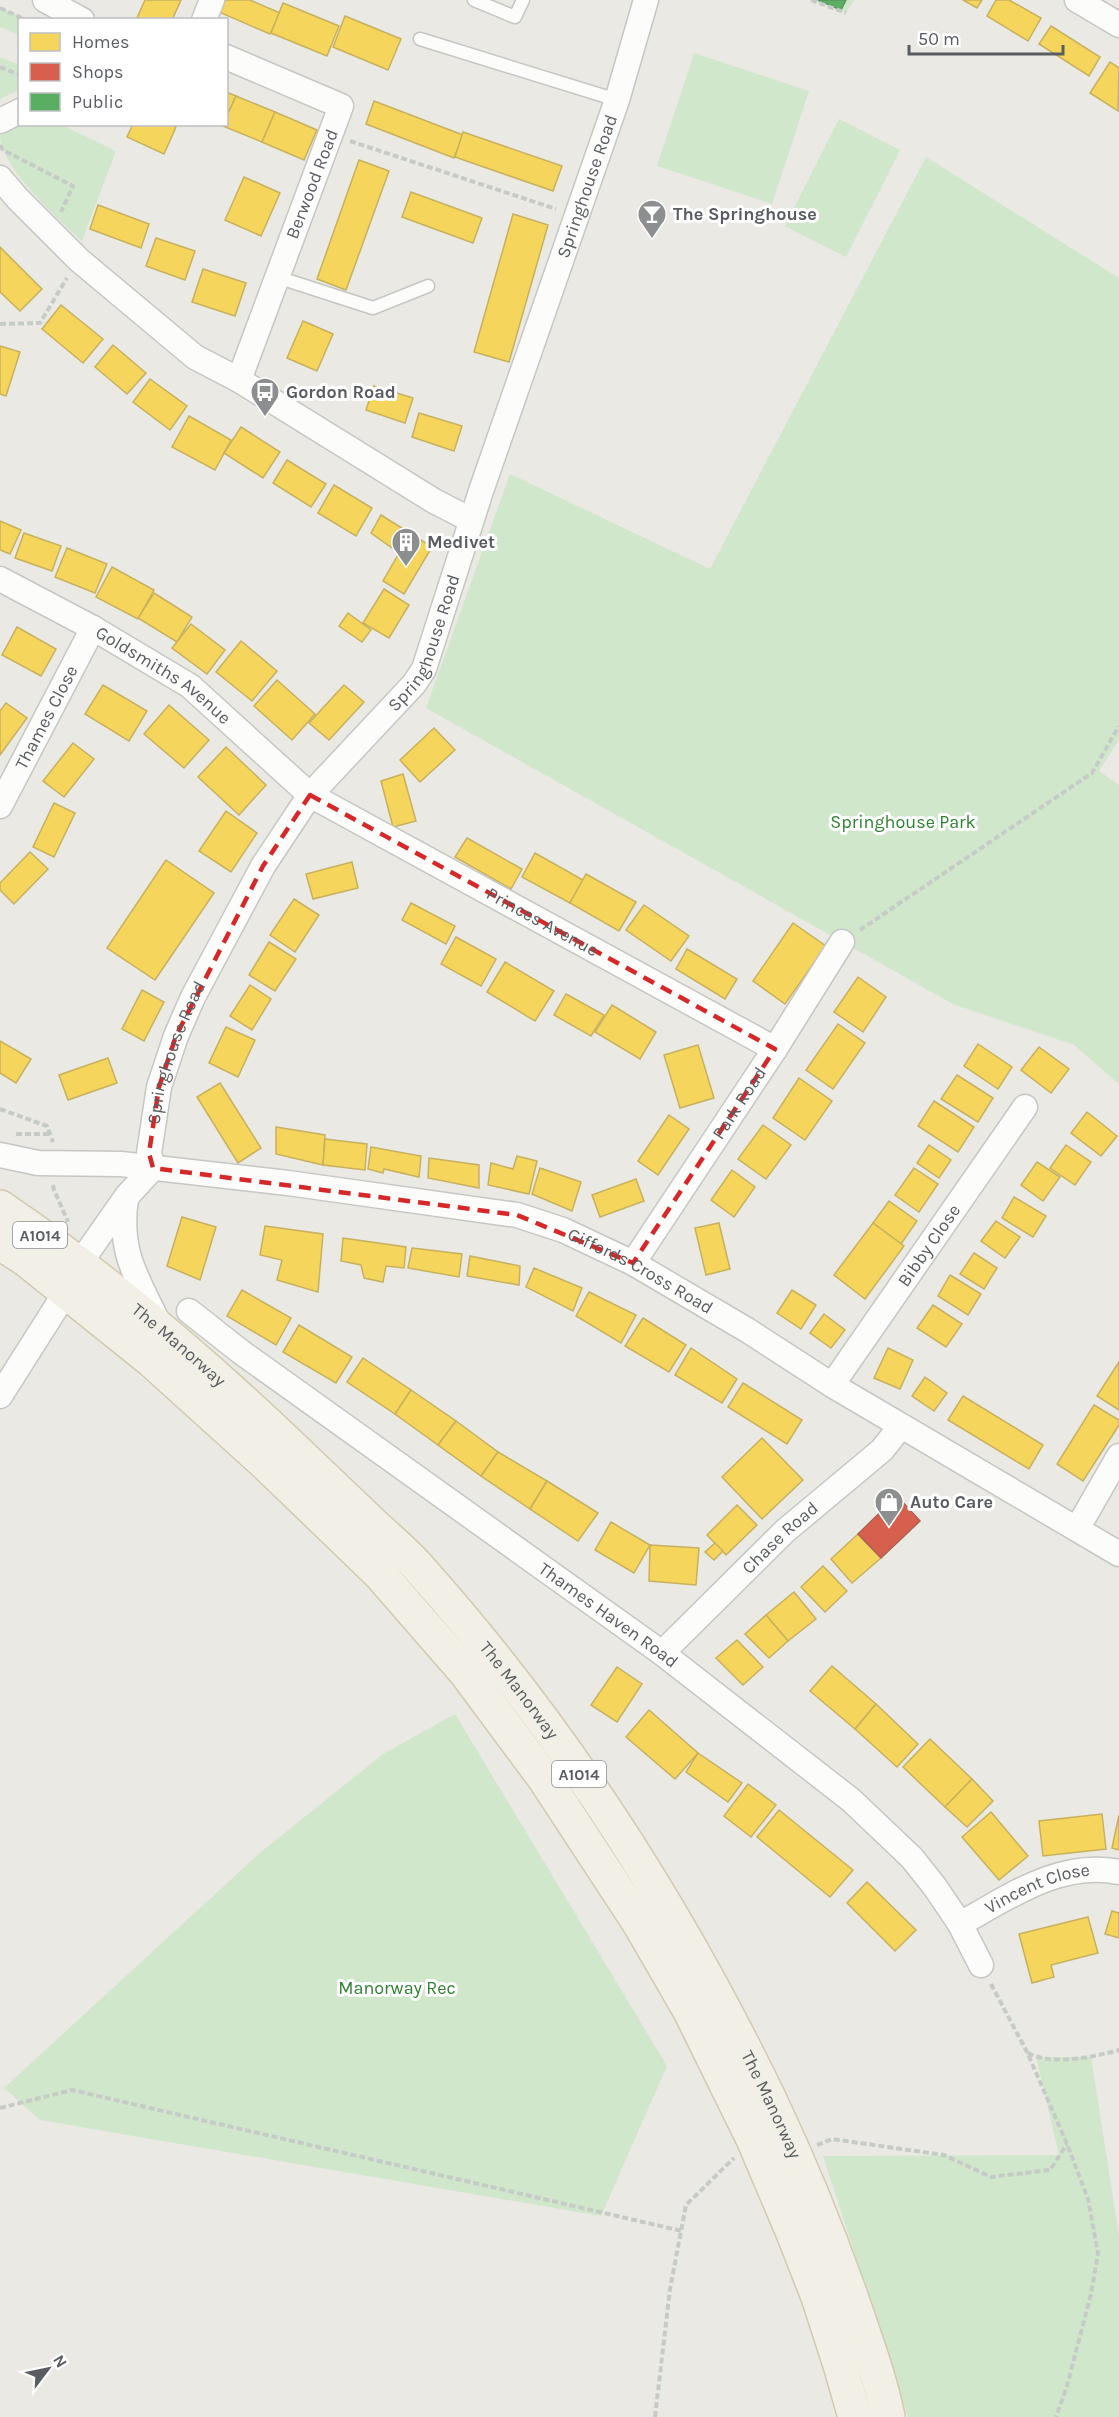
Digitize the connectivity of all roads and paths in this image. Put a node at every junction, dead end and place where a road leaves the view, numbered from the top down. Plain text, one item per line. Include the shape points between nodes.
1 (45, 0) edge
2 (212, 0) edge
3 (474, 0) edge
4 (523, 0) edge
5 (812, 0) edge
6 (1077, 0) edge
7 (643, 1) edge
8 (0, 8) edge
9 (846, 13) dead end
10 (22, 18) edge
11 (78, 18) edge
12 (205, 18) edge
13 (1119, 25) edge
14 (420, 39) dead end
15 (228, 58) edge
16 (0, 67) edge
17 (18, 74) edge
18 (617, 100) junction
19 (18, 112) edge
20 (0, 121) edge
21 (331, 134) junction
22 (0, 145) edge
23 (0, 178) edge
24 (577, 216) junction
25 (58, 218) dead end
26 (79, 260) junction
27 (277, 277) junction
28 (428, 286) dead end
29 (0, 324) edge
30 (239, 380) junction
31 (471, 520) junction
32 (0, 579) edge
33 (93, 628) junction
34 (1119, 726) edge
35 (310, 795) junction
36 (0, 806) edge
37 (842, 942) joint
38 (775, 1049) junction
39 (1025, 1107) dead end
40 (0, 1109) edge
41 (5, 1145) edge
42 (100, 1164) junction
43 (153, 1168) junction
44 (53, 1182) dead end
45 (126, 1196) junction
46 (0, 1208) edge
47 (63, 1211) dead end
48 (0, 1243) edge
49 (80, 1263) junction
50 (633, 1263) junction
51 (66, 1292) junction
52 (189, 1311) dead end
53 (160, 1326) junction
54 (832, 1385) junction
55 (0, 1396) edge
56 (902, 1426) junction
57 (1119, 1456) edge
58 (1077, 1529) junction
59 (1119, 1554) edge
60 (662, 1653) junction
61 (1119, 1872) edge
62 (960, 1924) junction
63 (981, 1965) joint
64 (1119, 2050) edge
65 (1027, 2052) junction
66 (0, 2108) edge
67 (753, 2139) junction
68 (1067, 2144) junction
69 (795, 2153) junction
70 (682, 2231) junction
71 (655, 2417) edge
72 (855, 2417) edge
73 (888, 2417) edge
74 (1056, 2417) edge

1 - 11 street
2 - 12 street
3 - 4 lane via 515,17
5 - 9 path
6 - 13 street
7 - 18 street, Springhouse Road
8 - 10 path
14 - 18 lane
15 - 21 street, Berwood Road via 341,106
16 - 17 path
18 - 24 street, Springhouse Road
19 - 20 street
21 - 24 path
21 - 27 street, Berwood Road
22 - 25 path via 73,186
23 - 26 street
24 - 31 street, Springhouse Road
26 - 29 path via 40,323
26 - 30 street via 195,357
27 - 28 lane via 373,308
27 - 30 street, Berwood Road
30 - 31 street
31 - 35 street, Springhouse Road via 424,669
32 - 33 street, Goldsmiths Avenue
33 - 35 street, Goldsmiths Avenue via 190,686
33 - 36 street, Thames Close
34 - 37 path via 1092,773
35 - 38 street, Princes Avenue
35 - 43 street, Springhouse Road via 263,866 176,1036 159,1087 149,1153
37 - 38 street, Park Road
38 - 50 street, Park Road
39 - 54 street, Bibby Close
40 - 41 path via 47,1126 51,1134
41 - 42 street, Giffords Cross Road via 38,1163
42 - 43 street, Giffords Cross Road
42 - 45 street via 123,1179
43 - 45 street
43 - 50 street, Giffords Cross Road via 517,1215 563,1230
44 - 47 path
45 - 49 street
45 - 53 street via 124,1243 134,1275
46 - 49 main road, The Manorway / A1014
48 - 51 main road, The Manorway / A1014
49 - 51 street
49 - 53 main road, The Manorway / A1014
50 - 54 street, Giffords Cross Road
51 - 55 street
51 - 67 main road, The Manorway / A1014 via 152,1361 267,1465 379,1573 466,1673 544,1778 639,1923 690,2011
52 - 60 street, Thames Haven Road via 250,1359
53 - 69 main road, The Manorway / A1014 via 417,1566 522,1695 627,1843 684,1936 738,2033
54 - 56 street, Giffords Cross Road
56 - 58 street, Giffords Cross Road
56 - 60 street, Chase Road via 882,1450 785,1532
57 - 58 street
58 - 59 street, Giffords Cross Road
60 - 62 street, Thames Haven Road via 851,1800 912,1858
61 - 62 street, Vincent Close via 1107,1869 1061,1874 1036,1882
62 - 63 street, Thames Haven Road
63 - 65 path
64 - 65 path via 1091,2057 1036,2057
65 - 68 path
66 - 70 path via 72,2090
67 - 70 path via 686,2205
67 - 72 main road, The Manorway / A1014 via 818,2297
68 - 69 path via 1050,2170 991,2177 944,2155 832,2139
68 - 74 path via 1088,2199 1098,2253 1091,2294
69 - 73 main road, The Manorway / A1014 via 865,2336
70 - 71 path via 670,2289

